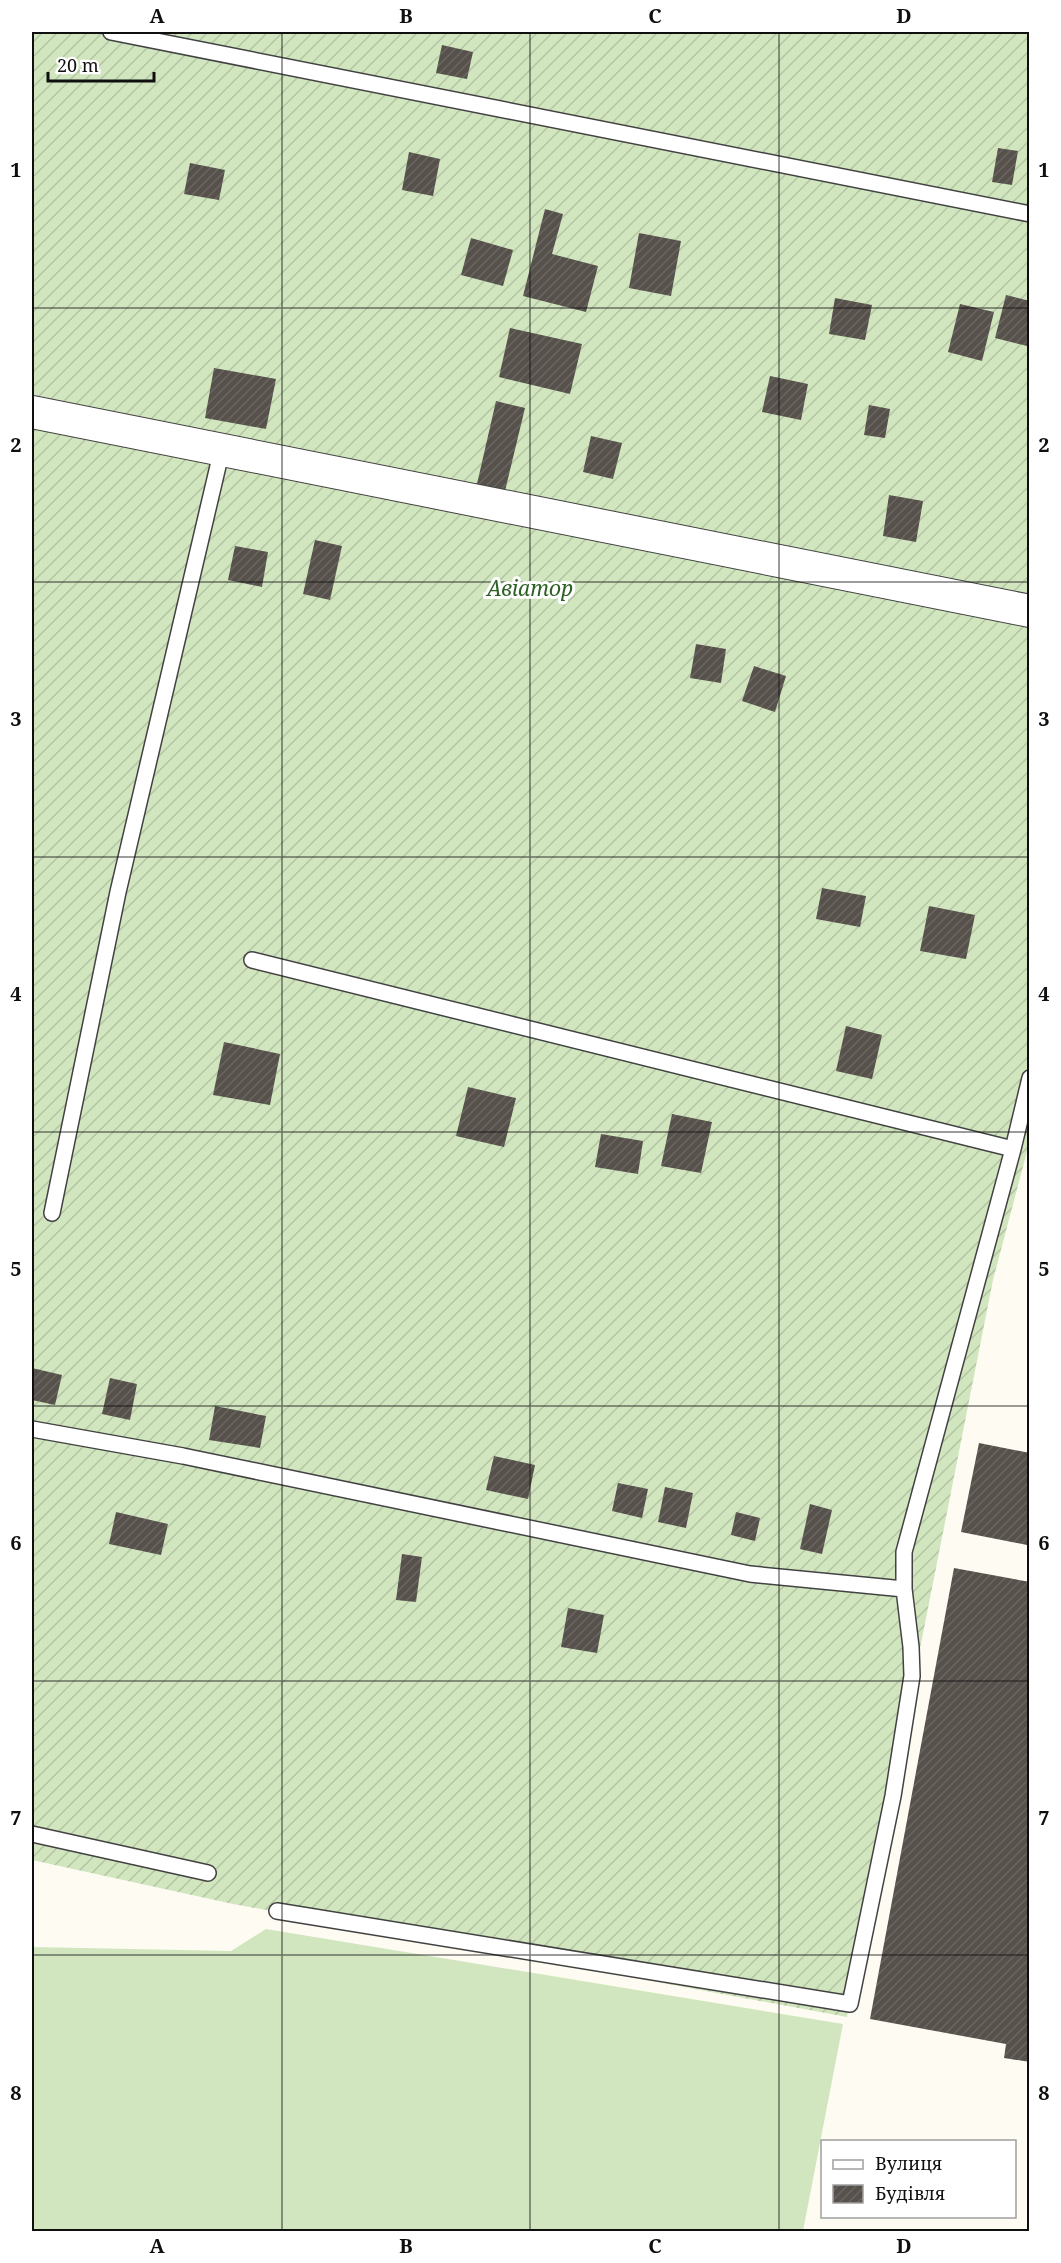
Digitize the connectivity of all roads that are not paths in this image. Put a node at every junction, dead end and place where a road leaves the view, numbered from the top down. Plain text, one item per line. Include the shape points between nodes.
1 (111, 32) edge
2 (1029, 214) edge
3 (32, 412) edge
4 (222, 449) junction
5 (1029, 611) edge
6 (252, 960) dead end
7 (1029, 1078) edge
8 (1013, 1149) junction
9 (52, 1213) dead end
10 (32, 1429) edge
11 (904, 1589) junction
12 (32, 1834) edge
13 (208, 1873) dead end
14 (277, 1911) dead end

1 - 2 lane
3 - 4 street
4 - 5 street
4 - 9 lane via 118,892
6 - 8 lane
7 - 8 lane
8 - 11 lane via 904,1552
10 - 11 lane via 183,1456 750,1574
11 - 14 lane via 912,1676 893,1796 850,2004
12 - 13 lane

